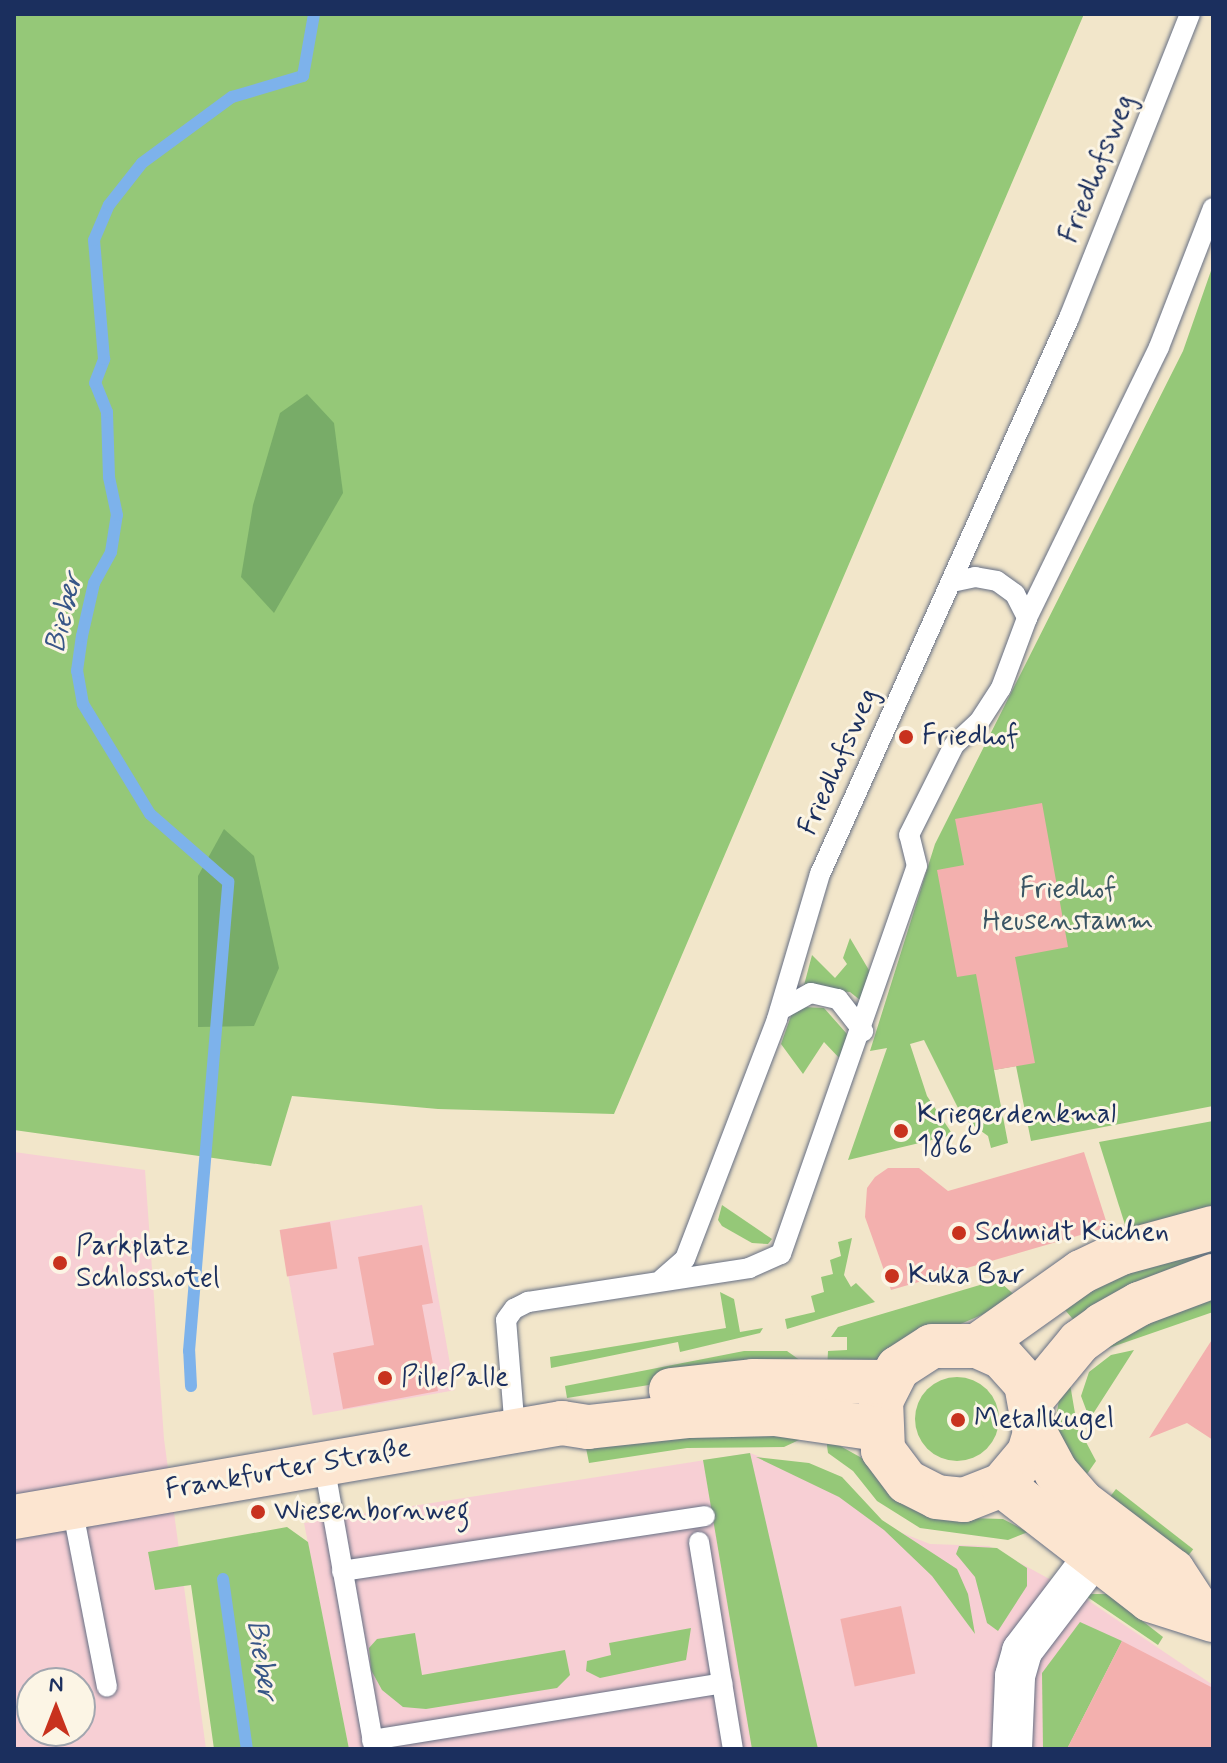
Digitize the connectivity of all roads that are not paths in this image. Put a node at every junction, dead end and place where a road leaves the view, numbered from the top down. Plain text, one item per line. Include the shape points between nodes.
1 (1190, 14) edge
2 (1213, 208) edge
3 (952, 582) junction
4 (1027, 618) junction
5 (780, 1010) junction
6 (863, 1031) junction
7 (1213, 1228) edge
8 (1213, 1276) edge
9 (660, 1280) junction
10 (977, 1346) junction
11 (888, 1382) junction
12 (1034, 1416) junction
13 (562, 1423) junction
14 (878, 1429) junction
15 (515, 1431) junction
16 (324, 1464) junction
17 (1002, 1485) junction
18 (72, 1507) junction
19 (705, 1516) dead end
20 (14, 1517) edge
21 (699, 1542) dead end
22 (1092, 1559) junction
23 (342, 1571) junction
24 (1207, 1617) edge
25 (722, 1683) junction
26 (107, 1687) dead end
27 (373, 1745) edge
28 (733, 1749) edge
29 (1012, 1749) edge

1 - 3 lane, Friedhofsweg via 1069,318
2 - 4 lane via 1159,347
3 - 4 lane via 975,577 997,581 1015,594
3 - 5 lane, Friedhofsweg via 820,874
4 - 6 lane via 991,708 954,745 909,835 917,866
5 - 6 lane via 799,995 838,999
5 - 9 lane, Friedhofsweg via 685,1259
6 - 9 lane via 781,1254 749,1268
7 - 10 street via 1121,1253 1081,1272
8 - 12 street via 1139,1304 1079,1342
9 - 15 lane via 528,1302 514,1309 506,1320
10 - 11 street via 932,1346
10 - 12 street via 1017,1371
11 - 13 street, Frankfurter Straße via 708,1386 583,1405
11 - 14 street
12 - 17 street via 1029,1453
12 - 24 street via 1056,1472 1082,1502 1173,1571
13 - 14 street, Frankfurter Straße via 588,1427 775,1414
13 - 15 street, Frankfurter Straße
14 - 17 street via 892,1467 919,1490 964,1500
15 - 16 street, Frankfurter Straße
16 - 18 street, Frankfurter Straße
16 - 23 lane
17 - 22 street
18 - 20 street, Frankfurter Straße
18 - 26 lane
19 - 23 lane
21 - 25 lane
22 - 24 street via 1150,1600
22 - 29 street via 1022,1651 1015,1676
23 - 27 lane
25 - 27 lane
25 - 28 lane

